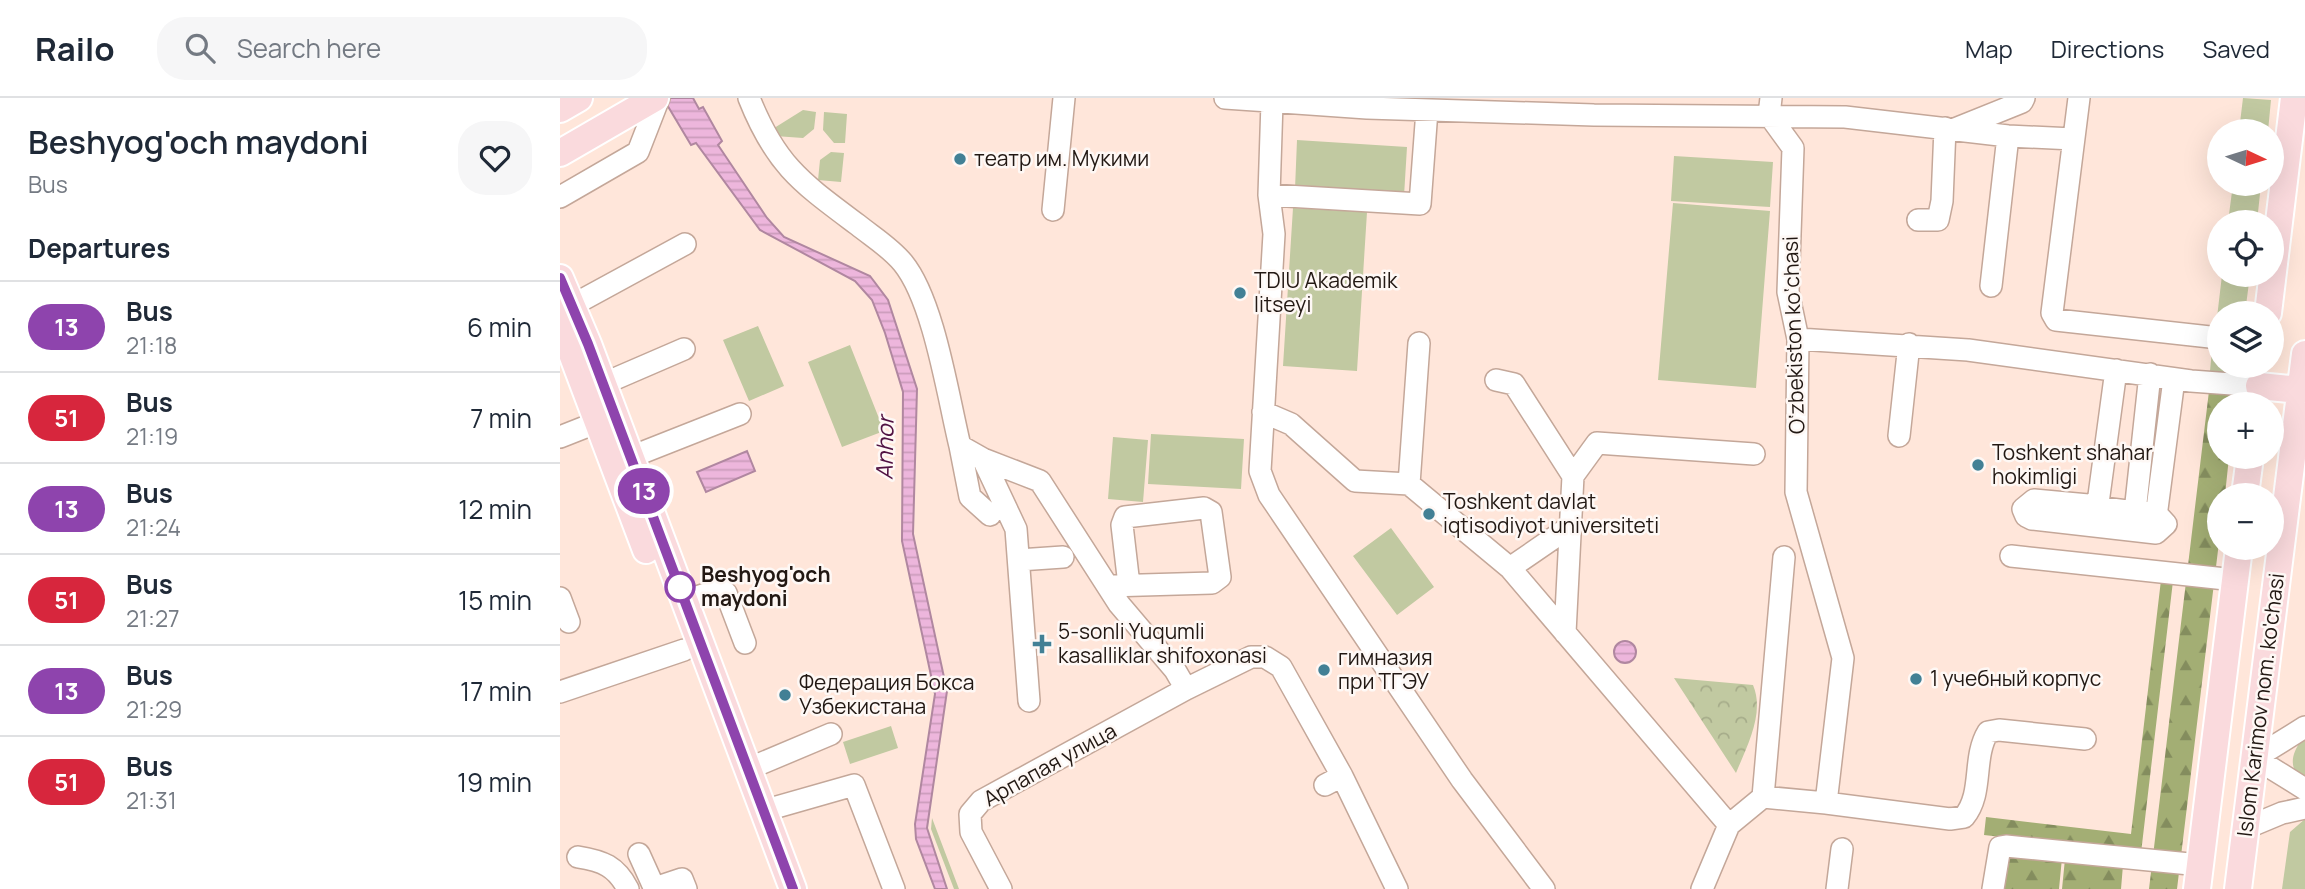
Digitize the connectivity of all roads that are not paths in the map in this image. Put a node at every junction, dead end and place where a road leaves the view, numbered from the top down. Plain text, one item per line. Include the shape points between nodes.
1 (579, 98) edge
2 (657, 98) edge
3 (1064, 98) edge
4 (1225, 98) edge
5 (2024, 98) edge
6 (2078, 98) edge
7 (2294, 98) edge
8 (755, 100) edge
9 (1272, 102) junction
10 (1377, 103) edge
11 (1770, 106) edge
12 (560, 109) edge
13 (1427, 110) junction
14 (1950, 128) junction
15 (1998, 135) junction
16 (2073, 139) junction
17 (560, 153) edge
18 (1269, 195) junction
19 (560, 197) edge
20 (1053, 210) dead end
21 (1918, 220) dead end
22 (685, 244) dead end
23 (560, 278) edge
24 (1991, 286) dead end
25 (2269, 301) edge
26 (566, 313) edge
27 (2207, 337) edge
28 (1798, 339) junction
29 (1419, 343) dead end
30 (1909, 344) junction
31 (684, 349) dead end
32 (2305, 354) edge
33 (2116, 370) junction
34 (2150, 374) junction
35 (1496, 380) dead end
36 (2182, 380) junction
37 (603, 384) junction
38 (2259, 385) edge
39 (2300, 390) junction
40 (1263, 412) junction
41 (740, 414) dead end
42 (598, 422) junction
43 (2301, 424) edge
44 (1899, 436) dead end
45 (560, 437) edge
46 (2106, 443) junction
47 (961, 446) junction
48 (2141, 447) junction
49 (2165, 448) junction
50 (1754, 454) dead end
51 (631, 457) junction
52 (984, 459) junction
53 (2298, 469) edge
54 (1573, 476) junction
55 (1409, 484) junction
56 (2099, 506) junction
57 (2145, 512) junction
58 (990, 516) dead end
59 (1571, 526) junction
60 (2011, 556) dead end
61 (1063, 557) dead end
62 (1784, 557) dead end
63 (1019, 560) junction
64 (2238, 560) edge
65 (1510, 568) junction
66 (2235, 580) junction
67 (1119, 586) junction
68 (560, 598) edge
69 (685, 601) junction
70 (569, 622) dead end
71 (1565, 633) junction
72 (745, 643) dead end
73 (684, 650) junction
74 (1186, 689) junction
75 (560, 692) edge
76 (1029, 701) dead end
77 (2305, 727) edge
78 (831, 734) dead end
79 (2085, 739) dead end
80 (748, 769) junction
81 (2253, 770) junction
82 (2211, 777) junction
83 (2305, 789) edge
84 (1763, 797) junction
85 (1826, 803) junction
86 (2305, 808) edge
87 (764, 811) junction
88 (1729, 825) junction
89 (2246, 828) junction
90 (1842, 849) dead end
91 (639, 854) dead end
92 (578, 857) dead end
93 (2199, 877) edge
94 (628, 889) edge
95 (686, 889) edge
96 (774, 889) edge
97 (793, 889) edge
98 (894, 889) edge
99 (1001, 889) edge
100 (1397, 889) edge
101 (1544, 889) edge
102 (1702, 889) edge
103 (1837, 889) edge
104 (1993, 889) edge
105 (2238, 889) edge

1 - 12 main road
2 - 17 main road
2 - 19 street via 638,152
3 - 20 street
4 - 9 street
5 - 14 street
6 - 16 street
7 - 25 main road
8 - 47 street via 761,129 796,178 887,247 908,269 927,313
9 - 10 street
9 - 18 street
10 - 13 street
11 - 13 street via 1594,116
11 - 14 street
11 - 28 street, O‘zbekiston ko‘chasi via 1793,148 1788,292
13 - 18 street via 1420,204
14 - 15 street
14 - 21 street via 1938,220
15 - 16 street
15 - 24 street
16 - 27 street via 2052,313 2056,320
18 - 40 street via 1274,234
22 - 26 street
23 - 26 main road
26 - 37 main road
26 - 42 main road
28 - 30 street
28 - 85 street, O‘zbekiston ko‘chasi via 1796,492 1843,658
29 - 55 street
30 - 33 street
30 - 44 street
31 - 37 street
32 - 39 main road, Islom Karimov nom. ko'chasi
33 - 34 street
33 - 46 street
34 - 36 street
34 - 48 street
35 - 54 street via 1514,384
36 - 38 street
36 - 49 street
37 - 51 main road
38 - 39 main road
39 - 43 main road, Islom Karimov nom. ko'chasi
40 - 55 street via 1291,424 1355,481
40 - 101 street via 1260,471 1269,495 1462,780
41 - 51 street
42 - 45 street
42 - 73 main road
43 - 53 main road, Islom Karimov nom. ko'chasi
46 - 48 street
46 - 56 street
47 - 52 street
47 - 58 street via 970,497
48 - 49 street
48 - 57 street
49 - 57 street
50 - 54 street via 1597,443
51 - 69 main road
52 - 63 street via 1017,529
52 - 67 street via 1040,481
53 - 81 main road, Islom Karimov nom. ko'chasi
54 - 59 street
55 - 65 street
56 - 57 street
56 - 57 street via 2076,514 2156,533 2166,524
59 - 65 street
59 - 71 street
60 - 66 street
61 - 63 street
62 - 84 street
63 - 76 street
64 - 66 main road, Islom Karimov nom. ko'chasi
65 - 71 street
66 - 82 main road, Islom Karimov nom. ko'chasi
67 - 67 street via 1212,583 1220,577 1211,512 1204,508 1125,517
67 - 74 street
68 - 70 street
69 - 72 street via 721,589
69 - 80 main road
71 - 88 street
73 - 75 street
73 - 96 main road
74 - 99 street, Арпапая улица via 981,801 970,814 971,832
74 - 100 street, Арпапая улица via 1251,657 1265,657 1282,667 1334,781
77 - 81 street
78 - 80 street
79 - 85 street via 1988,732 1982,742 1972,807 1964,817
80 - 87 main road
81 - 82 main road
81 - 83 street
81 - 89 main road, Islom Karimov nom. ko'chasi
82 - 93 main road, Islom Karimov nom. ko'chasi
84 - 85 street
84 - 88 street
86 - 89 street
87 - 97 main road
87 - 98 street via 854,785
88 - 102 street
89 - 105 main road, Islom Karimov nom. ko'chasi
90 - 103 street
91 - 95 street via 653,886 682,879
92 - 94 street via 605,861
93 - 104 street via 2007,846 2000,847 1996,857

